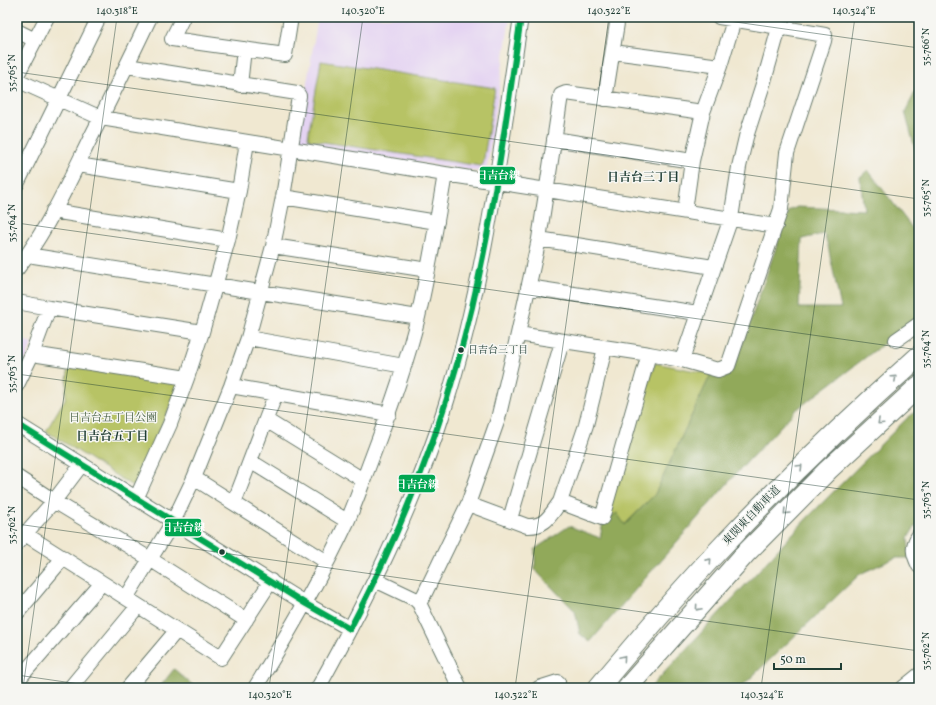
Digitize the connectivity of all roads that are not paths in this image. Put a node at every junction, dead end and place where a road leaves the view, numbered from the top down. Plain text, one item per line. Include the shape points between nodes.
1 (47, 17) edge
2 (99, 17) edge
3 (150, 17) edge
4 (183, 17) edge
5 (291, 17) edge
6 (521, 17) edge
7 (618, 17) edge
8 (719, 17) edge
9 (734, 18) edge
10 (778, 28) junction
11 (17, 31) edge
12 (35, 40) junction
13 (244, 49) junction
14 (613, 52) junction
15 (127, 66) junction
16 (720, 66) junction
17 (17, 75) edge
18 (17, 80) edge
19 (240, 85) junction
20 (59, 99) junction
21 (605, 99) junction
22 (703, 112) junction
23 (100, 118) junction
24 (554, 139) junction
25 (247, 142) junction
26 (291, 149) junction
27 (692, 161) junction
28 (78, 165) junction
29 (444, 174) junction
30 (496, 182) junction
31 (17, 184) edge
32 (546, 190) junction
33 (240, 191) junction
34 (283, 197) junction
35 (53, 211) junction
36 (685, 211) junction
37 (731, 218) junction
38 (437, 222) junction
39 (776, 226) junction
40 (539, 239) junction
41 (228, 240) junction
42 (273, 246) junction
43 (28, 254) junction
44 (713, 267) junction
45 (17, 268) edge
46 (428, 270) junction
47 (215, 285) junction
48 (528, 287) junction
49 (261, 293) junction
50 (17, 302) edge
51 (48, 308) junction
52 (698, 313) junction
53 (418, 317) junction
54 (919, 324) edge
55 (202, 332) junction
56 (518, 334) junction
57 (248, 338) junction
58 (896, 340) dead end
59 (562, 342) junction
60 (605, 348) junction
61 (32, 354) junction
62 (649, 354) junction
63 (919, 356) edge
64 (682, 360) junction
65 (404, 366) junction
66 (187, 378) junction
67 (17, 385) edge
68 (231, 386) junction
69 (919, 386) edge
70 (276, 393) junction
71 (389, 414) junction
72 (266, 420) junction
73 (17, 424) edge
74 (250, 461) junction
75 (82, 464) junction
76 (17, 477) edge
77 (194, 478) junction
78 (364, 480) junction
79 (136, 499) junction
80 (54, 501) junction
81 (560, 502) junction
82 (234, 503) junction
83 (468, 504) junction
84 (510, 519) junction
85 (347, 521) junction
86 (173, 522) junction
87 (919, 535) edge
88 (21, 538) edge
89 (63, 558) junction
90 (150, 559) junction
91 (327, 562) junction
92 (919, 566) edge
93 (376, 580) junction
94 (271, 581) junction
95 (102, 582) junction
96 (126, 598) junction
97 (419, 603) junction
98 (306, 604) junction
99 (138, 606) junction
100 (17, 613) edge
101 (246, 620) junction
102 (350, 629) junction
103 (177, 630) junction
104 (919, 675) edge
105 (17, 681) edge
106 (558, 682) dead end
107 (70, 688) edge
108 (128, 688) edge
109 (255, 688) edge
110 (318, 688) edge
111 (460, 688) edge
112 (539, 688) edge
113 (598, 688) edge
114 (627, 688) edge
115 (904, 688) edge

1 - 12 street
2 - 20 street
3 - 15 street
4 - 13 street via 172,39
5 - 13 street via 285,55
6 - 30 street
7 - 14 street
8 - 9 street
9 - 10 street
9 - 16 street
10 - 37 street via 746,136
10 - 39 street via 825,35 787,153 781,209
11 - 12 street
12 - 17 street
13 - 19 street
14 - 16 street
14 - 21 street
15 - 19 street
15 - 23 street
16 - 22 street
18 - 20 street
19 - 26 street via 297,93 299,96
20 - 23 street
20 - 31 street
21 - 22 street
21 - 24 street via 566,93 561,95
22 - 27 street
23 - 25 street
23 - 28 street
24 - 27 street
24 - 32 street
25 - 26 street
25 - 33 street
26 - 29 street
26 - 34 street
27 - 36 street
28 - 33 street
28 - 35 street
29 - 30 street
29 - 38 street
30 - 32 street
30 - 93 street via 477,283 445,407 425,465
32 - 36 street
32 - 40 street
33 - 41 street
34 - 38 street
34 - 42 street
35 - 41 street
35 - 43 street
36 - 37 street
37 - 39 street
37 - 44 street
38 - 46 street
39 - 64 street via 728,366 718,370
40 - 44 street
40 - 48 street
41 - 47 street
42 - 46 street
42 - 49 street
43 - 45 street
43 - 47 street
44 - 52 street
46 - 53 street
47 - 49 street
47 - 55 street
48 - 52 street
48 - 56 street
49 - 53 street
49 - 57 street
50 - 51 street
51 - 55 street
51 - 61 street
52 - 64 street
53 - 65 street
54 - 58 street
55 - 66 street
56 - 59 street
56 - 83 street via 498,419
57 - 65 street
57 - 68 street
59 - 60 street
59 - 84 street
60 - 62 street
60 - 81 street via 586,425
61 - 66 street
61 - 67 street
62 - 64 street
62 - 81 street via 602,518
113 -> 63 highway, 東関東自動車道 via 729,539 812,455
65 - 71 street
66 - 79 street via 170,424
68 - 70 street
68 - 77 street
69 -> 114 highway, 東関東自動車道 via 828,470 746,553
70 - 71 street
70 - 72 street
71 - 78 street
72 - 74 street
72 - 78 street
73 - 75 street
74 - 82 street
74 - 85 street
75 - 79 street
75 - 80 street
76 - 80 street
77 - 82 street
77 - 86 street
78 - 85 street
79 - 86 street
80 - 88 street
80 - 90 street
81 - 84 street via 545,521 536,527
82 - 91 street
83 - 84 street
83 - 97 street
85 - 91 street
86 - 90 street
86 - 94 street
87 - 92 street via 913,554
88 - 89 street
89 - 95 street
89 - 100 street
90 - 96 street
90 - 101 street
91 - 98 street
93 - 97 street
93 - 102 street
94 - 98 street
94 - 101 street
95 - 96 street
95 - 105 street
96 - 99 street
97 - 111 street
98 - 102 street
98 - 109 street
99 - 103 street
99 - 107 street
101 - 103 street via 221,658
102 - 110 street
103 - 108 street
104 - 115 street
106 - 112 street

